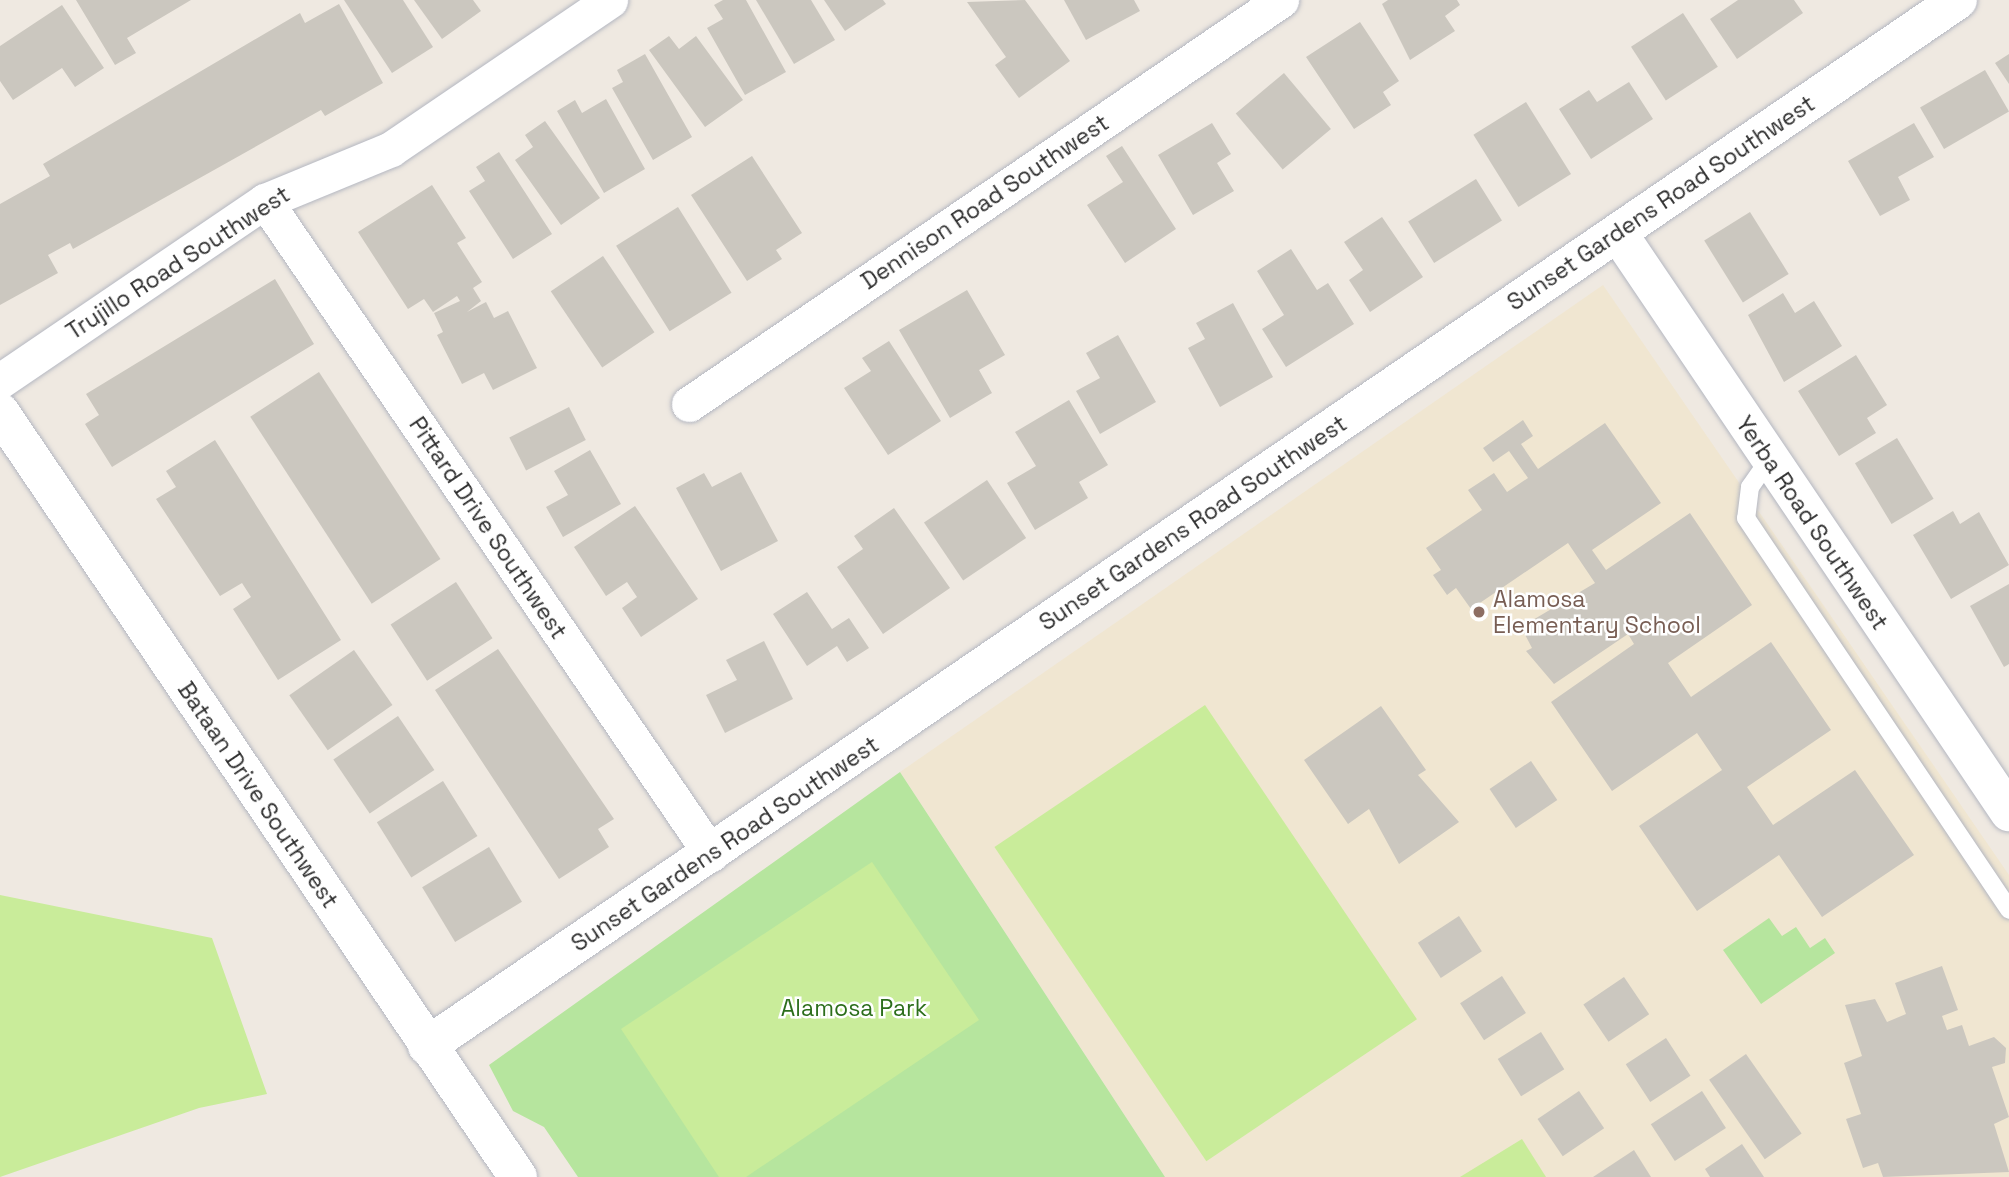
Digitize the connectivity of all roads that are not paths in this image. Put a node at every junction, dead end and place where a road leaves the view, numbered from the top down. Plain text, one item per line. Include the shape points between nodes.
1 (610, 0) edge
2 (1281, 0) edge
3 (1958, 0) edge
4 (265, 201) junction
5 (1618, 233) junction
6 (0, 381) edge
7 (689, 404) dead end
8 (0, 412) edge
9 (1769, 460) junction
10 (2009, 812) edge
11 (711, 854) junction
12 (2009, 911) edge
13 (427, 1046) junction
14 (517, 1177) edge

1 - 4 street, Trujillo Road Southwest via 391,149
2 - 7 street, Dennison Road Southwest
3 - 5 street, Sunset Gardens Road Southwest
4 - 6 street, Trujillo Road Southwest
4 - 11 street, Pittard Drive Southwest
5 - 9 street, Yerba Road Southwest
5 - 11 street, Sunset Gardens Road Southwest
8 - 13 street, Bataan Drive Southwest
9 - 10 street, Yerba Road Southwest
9 - 12 lane via 1750,487 1746,518
11 - 13 street, Sunset Gardens Road Southwest
13 - 14 street, Bataan Drive Southwest

